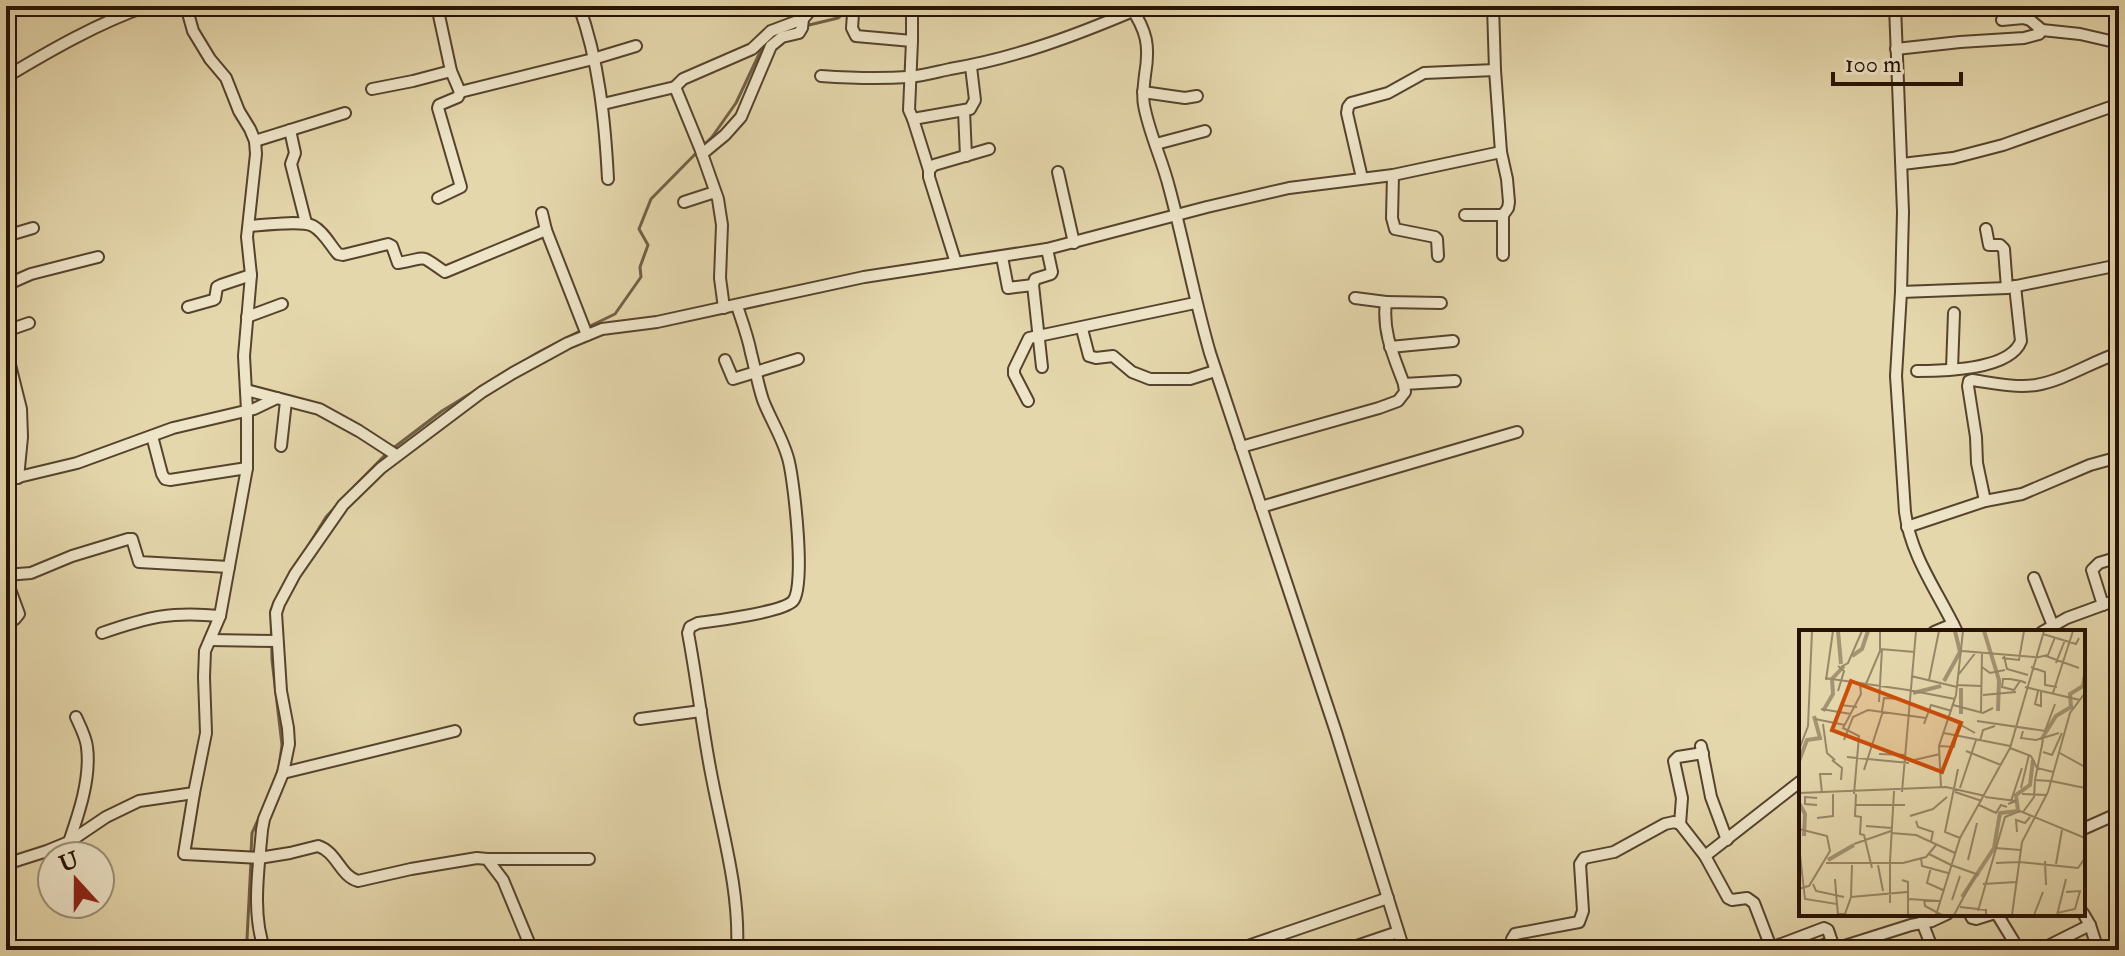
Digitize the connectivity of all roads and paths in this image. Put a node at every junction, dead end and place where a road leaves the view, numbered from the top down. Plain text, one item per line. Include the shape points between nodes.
1 (147, 6) edge
2 (186, 6) edge
3 (437, 6) edge
4 (579, 6) edge
5 (818, 6) edge
6 (915, 6) edge
7 (1493, 6) edge
8 (1895, 6) edge
9 (1132, 8) edge
10 (849, 10) edge
11 (2002, 20) dead end
12 (2042, 30) junction
13 (774, 35) junction
14 (912, 41) junction
15 (2119, 43) edge
16 (636, 46) dead end
17 (1896, 49) junction
18 (593, 59) junction
19 (971, 67) junction
20 (1495, 70) junction
21 (451, 71) junction
22 (821, 76) dead end
23 (6, 77) edge
24 (911, 77) junction
25 (675, 87) junction
26 (372, 89) dead end
27 (460, 92) junction
28 (1143, 92) junction
29 (1197, 96) dead end
30 (603, 104) junction
31 (2119, 104) edge
32 (964, 111) junction
33 (345, 113) dead end
34 (913, 119) junction
35 (290, 130) junction
36 (1205, 131) dead end
37 (255, 141) junction
38 (1156, 144) junction
39 (989, 149) dead end
40 (701, 151) junction
41 (1501, 152) junction
42 (966, 156) junction
43 (1902, 164) junction
44 (929, 170) junction
45 (1058, 172) dead end
46 (1393, 175) junction
47 (1362, 178) junction
48 (608, 179) dead end
49 (715, 192) junction
50 (438, 198) dead end
51 (684, 202) dead end
52 (542, 213) dead end
53 (1177, 215) junction
54 (1465, 215) dead end
55 (1503, 215) junction
56 (306, 223) junction
57 (249, 226) junction
58 (33, 228) dead end
59 (1986, 229) dead end
60 (546, 230) junction
61 (6, 236) edge
62 (1074, 243) junction
63 (1047, 249) junction
64 (1503, 255) dead end
65 (1438, 256) dead end
66 (98, 257) dead end
67 (1002, 257) junction
68 (956, 263) junction
69 (2119, 265) edge
70 (251, 275) junction
71 (6, 285) edge
72 (1033, 285) junction
73 (2011, 287) junction
74 (1901, 292) junction
75 (1355, 298) dead end
76 (1386, 302) junction
77 (1195, 303) junction
78 (1441, 303) dead end
79 (282, 304) dead end
80 (737, 306) junction
81 (188, 307) dead end
82 (724, 308) junction
83 (1954, 313) dead end
84 (247, 317) junction
85 (29, 323) dead end
86 (1082, 329) junction
87 (6, 331) edge
88 (584, 331) junction
89 (1038, 336) junction
90 (1453, 341) dead end
91 (1390, 347) junction
92 (6, 349) edge
93 (2119, 353) edge
94 (798, 359) dead end
95 (725, 360) dead end
96 (1042, 367) dead end
97 (1952, 369) junction
98 (755, 371) junction
99 (1215, 371) junction
100 (1917, 371) dead end
101 (1455, 381) dead end
102 (1404, 384) junction
103 (246, 390) junction
104 (282, 399) junction
105 (1028, 401) dead end
106 (247, 410) junction
107 (1517, 432) dead end
108 (152, 436) junction
109 (281, 446) dead end
110 (1241, 447) junction
111 (391, 452) junction
112 (2119, 457) edge
113 (247, 468) junction
114 (18, 478) junction
115 (6, 480) edge
116 (1985, 501) junction
117 (1261, 507) junction
118 (1907, 527) junction
119 (2119, 557) edge
120 (229, 567) junction
121 (7, 572) edge
122 (2034, 578) dead end
123 (2119, 599) edge
124 (2103, 605) junction
125 (220, 616) junction
126 (6, 623) edge
127 (1955, 628) edge
128 (2048, 630) edge
129 (102, 633) dead end
130 (210, 640) junction
131 (273, 641) junction
132 (701, 711) junction
133 (76, 717) dead end
134 (640, 719) dead end
135 (455, 731) dead end
136 (283, 773) junction
137 (1799, 782) edge
138 (194, 793) junction
139 (2119, 813) edge
140 (1680, 824) junction
141 (2085, 828) edge
142 (70, 840) edge
143 (72, 840) edge
144 (1727, 840) junction
145 (36, 854) edge
146 (1705, 856) junction
147 (255, 858) junction
148 (487, 859) junction
149 (589, 859) dead end
150 (6, 864) edge
151 (1388, 898) junction
152 (1942, 916) edge
153 (1995, 916) edge
154 (2085, 916) edge
155 (1922, 922) junction
156 (2090, 925) junction
157 (1398, 932) junction
158 (1834, 947) edge
159 (1771, 949) edge
160 (265, 950) edge
161 (532, 950) edge
162 (737, 950) edge
163 (1236, 950) edge
164 (1345, 950) edge
165 (1404, 950) edge
166 (1512, 950) edge
167 (1809, 950) edge
168 (1933, 950) edge
169 (2019, 950) edge
170 (2040, 950) edge
171 (2098, 950) edge

1 - 23 street
2 - 37 street via 193,31 226,78
3 - 21 street
4 - 18 street
5 - 13 street via 799,33
6 - 14 street
7 - 20 street
8 - 17 street
9 - 19 street via 1076,35
9 - 28 street via 1149,53
10 - 14 street via 853,32
11 - 12 street via 2023,18
12 - 15 street
12 - 17 street via 2024,38
13 - 25 street
13 - 40 street via 741,117
14 - 24 street
16 - 18 street
17 - 43 street
18 - 27 street
18 - 30 street
19 - 24 street
19 - 32 street via 975,100
20 - 41 street
20 - 47 street via 1424,73 1388,93 1351,103 1347,113
21 - 26 street
21 - 27 street
22 - 24 street
24 - 34 street
25 - 30 street
25 - 40 street
27 - 50 street via 438,108 461,187
28 - 29 street
28 - 38 street
30 - 48 street
31 - 43 street via 1971,154
32 - 34 street
32 - 42 street
33 - 35 street
34 - 44 street
35 - 37 street
35 - 56 street via 295,153 291,164
36 - 38 street
37 - 57 street
38 - 53 street
39 - 42 street
40 - 49 street
41 - 46 street
41 - 55 street via 1509,202
42 - 44 street
43 - 74 street
44 - 68 street
45 - 62 street
46 - 47 street
46 - 65 street via 1395,229 1435,237
47 - 53 street via 1289,188
49 - 51 street
49 - 82 street via 722,225
52 - 60 street
53 - 62 street
53 - 77 street
54 - 55 street
55 - 64 street
56 - 57 street
56 - 60 street via 338,254 390,244 398,263 426,258 445,272
57 - 70 street
58 - 61 street
59 - 73 street via 1989,245 2004,249
60 - 88 street
62 - 63 street
63 - 67 street
63 - 72 street via 1052,272
66 - 71 street
67 - 68 street
67 - 72 street via 1008,288
68 - 80 street
69 - 73 street
70 - 81 street via 217,287 215,299
70 - 84 street
72 - 89 street
73 - 74 street
73 - 97 street via 2020,345 1993,363
74 - 118 street via 1896,376
75 - 76 street
76 - 78 street
76 - 91 street
77 - 86 street
77 - 99 street
79 - 84 street
80 - 82 street
80 - 98 street
82 - 88 street
83 - 97 street
84 - 103 street
85 - 87 street
86 - 89 street
86 - 99 street via 1089,356 1111,356 1143,377 1190,379
88 - 111 street
89 - 96 street
89 - 105 street via 1029,338 1014,369
90 - 91 street
91 - 102 street
92 - 114 street via 21,409
93 - 116 street via 2035,385 1969,381
94 - 98 street
95 - 98 street via 733,379
97 - 100 street
98 - 132 street via 791,470 799,575 796,593 787,604 690,627
99 - 110 street
101 - 102 street
102 - 110 street via 1398,401
103 - 104 street
103 - 106 street
104 - 106 street
104 - 109 street
104 - 111 street via 319,409
106 - 108 street
106 - 113 street
107 - 117 street
108 - 113 street via 165,479
108 - 114 street
110 - 117 street
111 - 131 street via 343,505 295,574 276,613
112 - 116 street via 2022,494
113 - 120 street
114 - 115 street
116 - 118 street
117 - 151 street
118 - 127 street
119 - 124 street via 2092,570
120 - 121 street via 139,562 134,542 128,539 31,573
120 - 125 street
121 - 126 street via 19,614
122 - 128 street
123 - 124 street
124 - 128 street
125 - 129 street via 162,615
125 - 130 street
130 - 131 street
130 - 138 street via 204,660 206,733
131 - 136 street via 289,736
132 - 134 street
132 - 162 street via 732,870
133 - 142 street via 87,746 86,774
135 - 136 street
136 - 147 street
137 - 144 street
138 - 143 street via 139,801
138 - 147 street via 184,854
139 - 141 street
140 - 144 street via 1682,798 1674,760 1702,750
140 - 146 street
140 - 166 street via 1665,824 1614,852 1584,858 1579,922 1519,932
144 - 146 street
145 - 150 street
146 - 159 street via 1728,898 1754,903
147 - 148 street via 318,846 358,881
147 - 160 street via 257,920
148 - 149 street
148 - 161 street via 503,880
151 - 157 street
151 - 163 street
152 - 155 street
153 - 169 street
154 - 156 street
155 - 158 street
155 - 168 street
156 - 170 street
156 - 171 street
157 - 164 street
157 - 165 street
158 - 159 street via 1824,928
158 - 167 street

